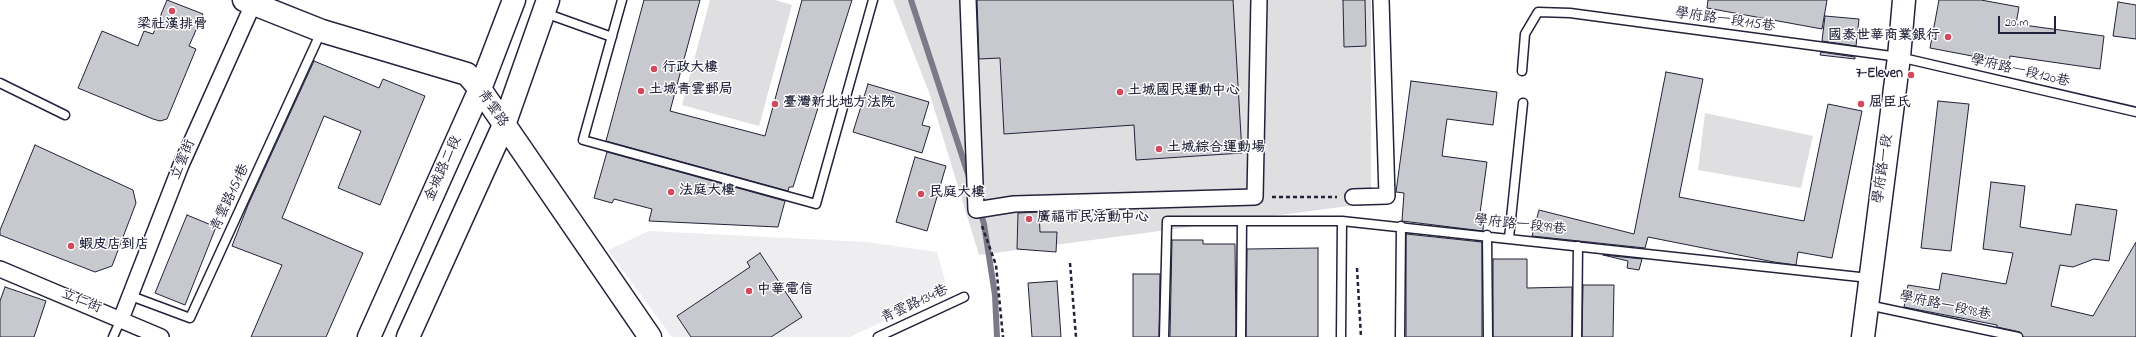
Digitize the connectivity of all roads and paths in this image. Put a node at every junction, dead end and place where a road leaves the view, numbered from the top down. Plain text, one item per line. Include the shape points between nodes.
1 (514, 0) edge
2 (622, 0) edge
3 (873, 0) edge
4 (968, 0) edge
5 (1259, 0) edge
6 (1381, 0) edge
7 (1904, 0) edge
8 (251, 1) edge
9 (546, 7) edge
10 (322, 31) junction
11 (612, 37) junction
12 (1899, 57) junction
13 (1522, 71) dead end
14 (0, 84) edge
15 (480, 89) junction
16 (1523, 104) dead end
17 (2136, 112) edge
18 (65, 115) dead end
19 (504, 125) junction
20 (1353, 197) dead end
21 (976, 210) junction
22 (1242, 221) junction
23 (1342, 221) junction
24 (1401, 226) junction
25 (1487, 236) junction
26 (1509, 238) junction
27 (1578, 246) junction
28 (1070, 263) dead end
29 (0, 269) edge
30 (1869, 278) junction
31 (131, 296) junction
32 (964, 297) dead end
33 (1866, 304) junction
34 (121, 319) junction
35 (1988, 333) edge
36 (113, 337) edge
37 (161, 337) edge
38 (369, 337) edge
39 (408, 337) edge
40 (650, 337) edge
41 (878, 337) edge
42 (1003, 337) edge
43 (1076, 337) edge
44 (1164, 337) edge
45 (1241, 337) edge
46 (1341, 337) edge
47 (1400, 337) edge
48 (1488, 337) edge
49 (1578, 337) edge
50 (1863, 337) edge
51 (2018, 337) edge

1 - 15 street, 金城路二段
2 - 11 lane
3 - 11 lane via 816,204 583,140
4 - 21 street
5 - 21 street via 1255,198 1014,204
6 - 20 street via 1387,196
7 - 12 street, 學府路一段
8 - 10 street, 青雲路
8 - 31 street, 立雲街 via 181,165
9 - 11 lane
9 - 19 street
10 - 15 street, 青雲路 via 467,74
10 - 31 lane, 青雲路151巷 via 190,318
12 - 13 lane, 學府路一段115巷 via 1570,13 1538,12 1525,34
12 - 17 lane, 學府路一段120巷
12 - 30 street, 學府路一段
14 - 18 lane
15 - 19 street, 青雲路
15 - 38 street, 金城路二段
16 - 26 lane
19 - 39 street
19 - 40 street, 青雲路
21 - 42 path via 996,265
22 - 23 lane, 學府路一段99巷
22 - 44 lane, 學府路一段99巷 via 1167,221
22 - 45 lane
23 - 24 lane, 學府路一段99巷
23 - 46 lane
24 - 25 lane, 學府路一段99巷
24 - 47 lane
25 - 26 lane, 學府路一段99巷
25 - 48 lane
26 - 27 lane, 學府路一段99巷
27 - 30 lane, 學府路一段99巷
27 - 49 lane
28 - 43 path
29 - 34 street, 立仁街
30 - 33 street, 學府路一段
31 - 34 street, 立雲街
32 - 41 lane, 青雲路134巷
33 - 35 lane, 學府路一段98巷
33 - 50 street, 學府路一段
34 - 36 lane
34 - 37 street, 立仁街
35 - 51 lane, 學府路一段98巷

